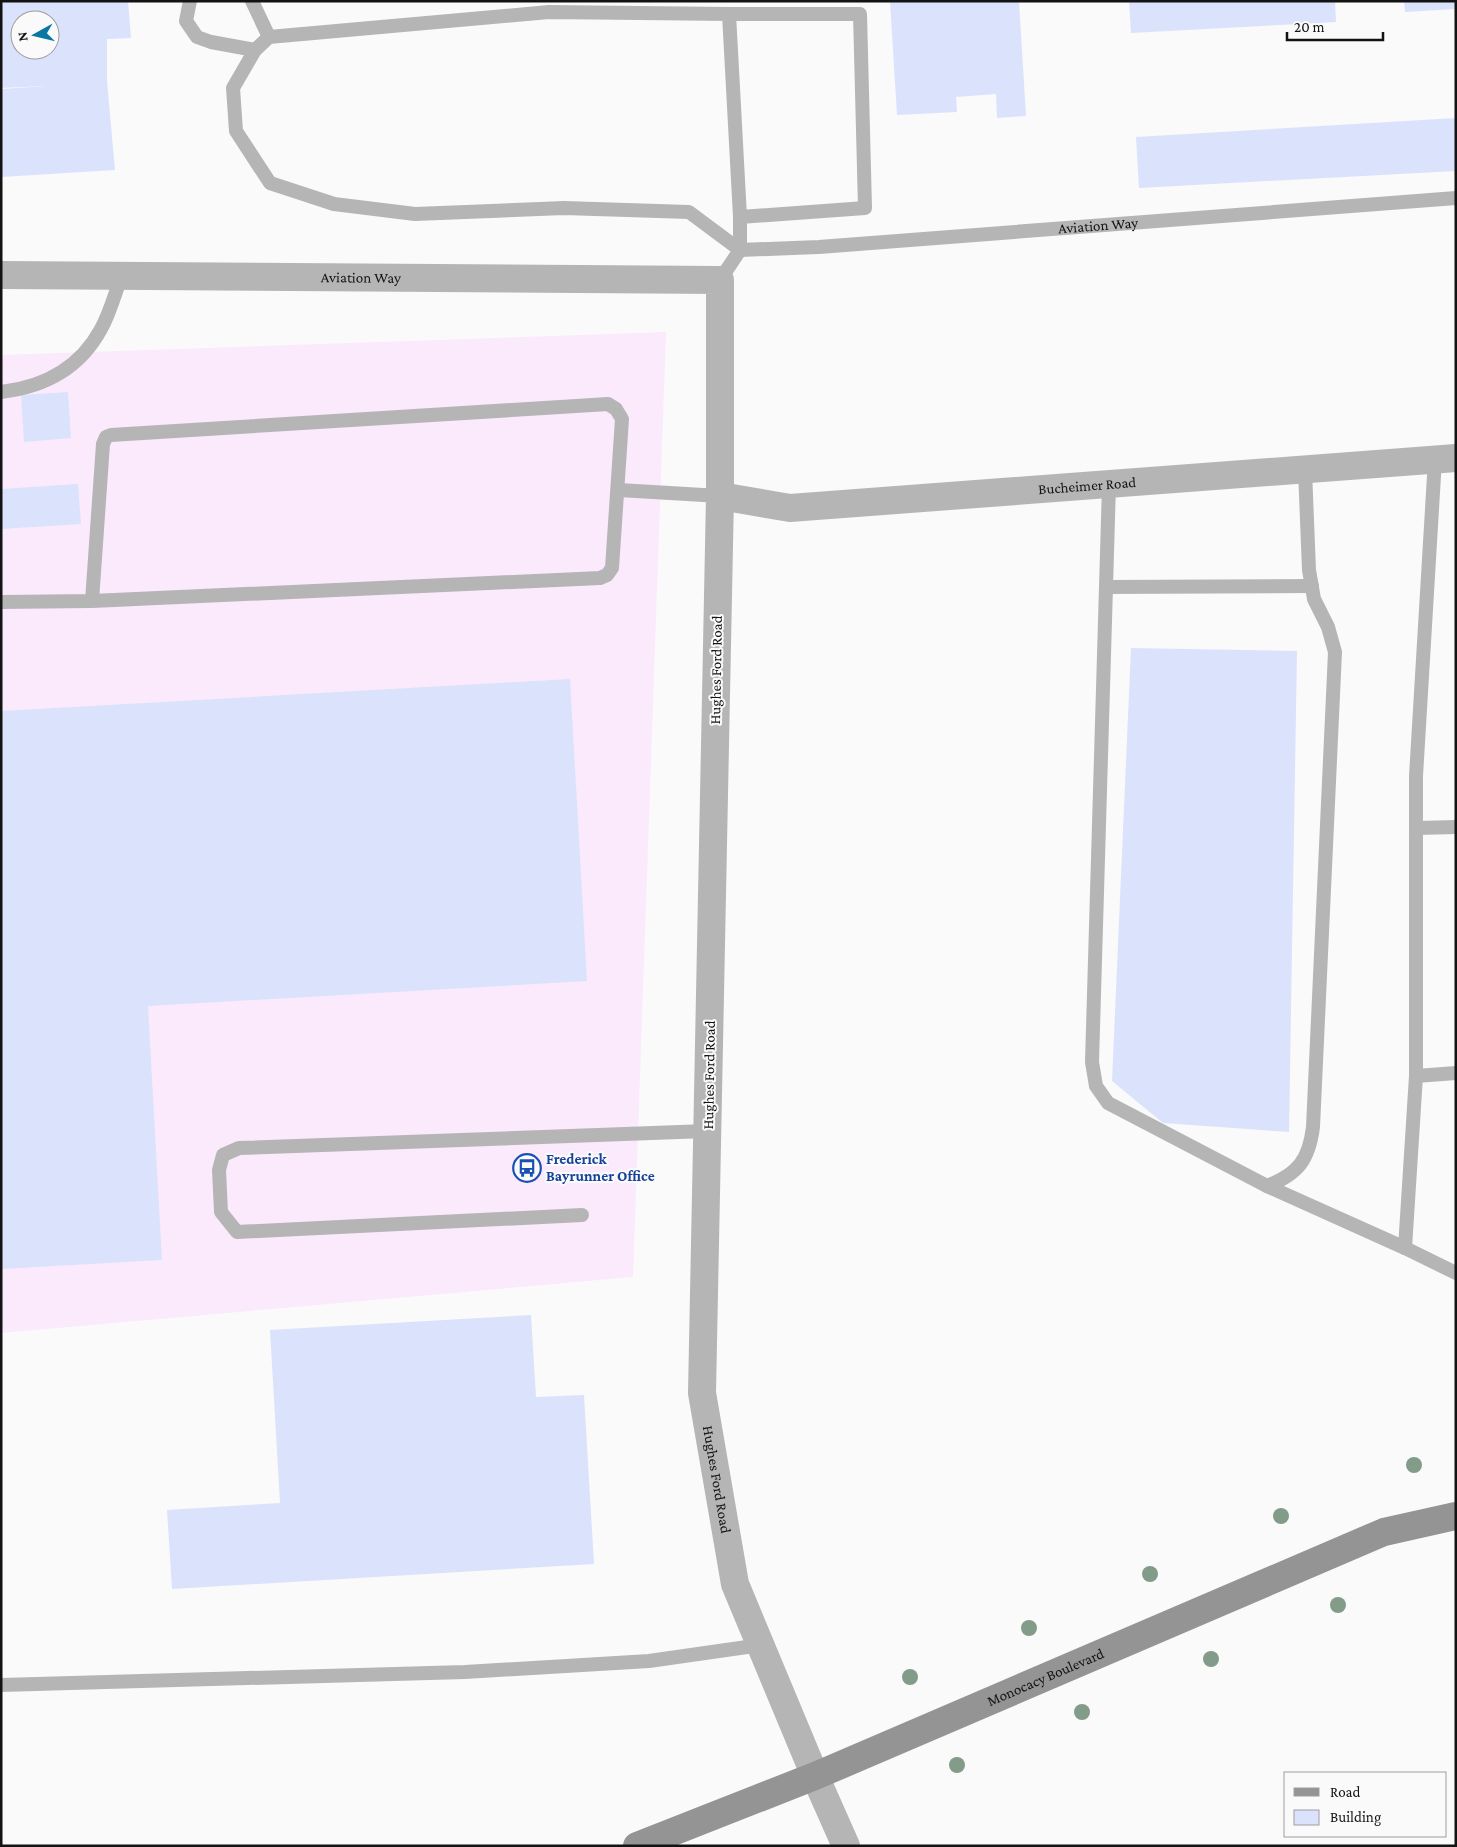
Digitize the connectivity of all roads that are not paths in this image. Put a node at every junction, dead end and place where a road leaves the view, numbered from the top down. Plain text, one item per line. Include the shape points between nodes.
1 (190, 1) edge
2 (252, 1) edge
3 (729, 14) junction
4 (269, 37) junction
5 (255, 50) junction
6 (1456, 198) edge
7 (740, 218) junction
8 (740, 250) junction
9 (1, 275) edge
10 (122, 275) junction
11 (720, 280) junction
12 (1, 392) edge
13 (1445, 459) edge
14 (1305, 470) junction
15 (1108, 485) junction
16 (619, 490) junction
17 (720, 496) junction
18 (1312, 586) junction
19 (1106, 587) junction
20 (92, 601) junction
21 (1, 602) edge
22 (1456, 827) edge
23 (1417, 828) junction
24 (1456, 1073) edge
25 (1416, 1076) junction
26 (708, 1131) junction
27 (1267, 1186) junction
28 (582, 1215) dead end
29 (1405, 1248) junction
30 (1456, 1273) edge
31 (1456, 1516) edge
32 (761, 1645) junction
33 (1, 1685) edge
34 (815, 1776) junction
35 (637, 1846) edge
36 (846, 1846) edge

1 - 5 lane via 186,21 197,37
2 - 4 lane
3 - 4 lane via 549,12
3 - 7 lane
3 - 7 lane via 860,14 865,208
4 - 5 lane
5 - 8 lane via 233,88 236,131 270,183 334,204 415,214 564,208 689,212
6 - 8 lane, Aviation Way
7 - 8 lane
8 - 11 lane
9 - 10 street, Aviation Way
10 - 11 street, Aviation Way
10 - 12 lane via 101,329 72,367 17,390
11 - 17 street, Hughes Ford Road
13 - 14 street, Bucheimer Road
13 - 23 lane via 1416,776
14 - 15 street, Bucheimer Road
14 - 18 lane
15 - 17 street, Bucheimer Road via 790,508
15 - 19 lane
16 - 17 lane
16 - 20 lane via 612,568 600,578
16 - 20 lane via 622,419 608,404 111,435 103,444
17 - 26 street, Hughes Ford Road
18 - 19 lane
18 - 27 lane via 1335,652 1313,1127 1310,1148 1300,1165 1287,1178
19 - 27 lane via 1092,1062 1096,1086 1108,1103
20 - 21 lane
22 - 23 lane
23 - 25 lane
24 - 25 lane
25 - 29 lane
26 - 28 lane via 239,1148 222,1155 219,1170 221,1212 237,1232
26 - 32 street, Hughes Ford Road via 702,1393 736,1584
27 - 29 lane
29 - 30 lane
31 - 34 main road, Monocacy Boulevard via 1384,1532
32 - 33 lane via 650,1661 465,1672
32 - 34 street, Hughes Ford Road
34 - 35 main road, Monocacy Boulevard
34 - 36 street, Hughes Ford Road

